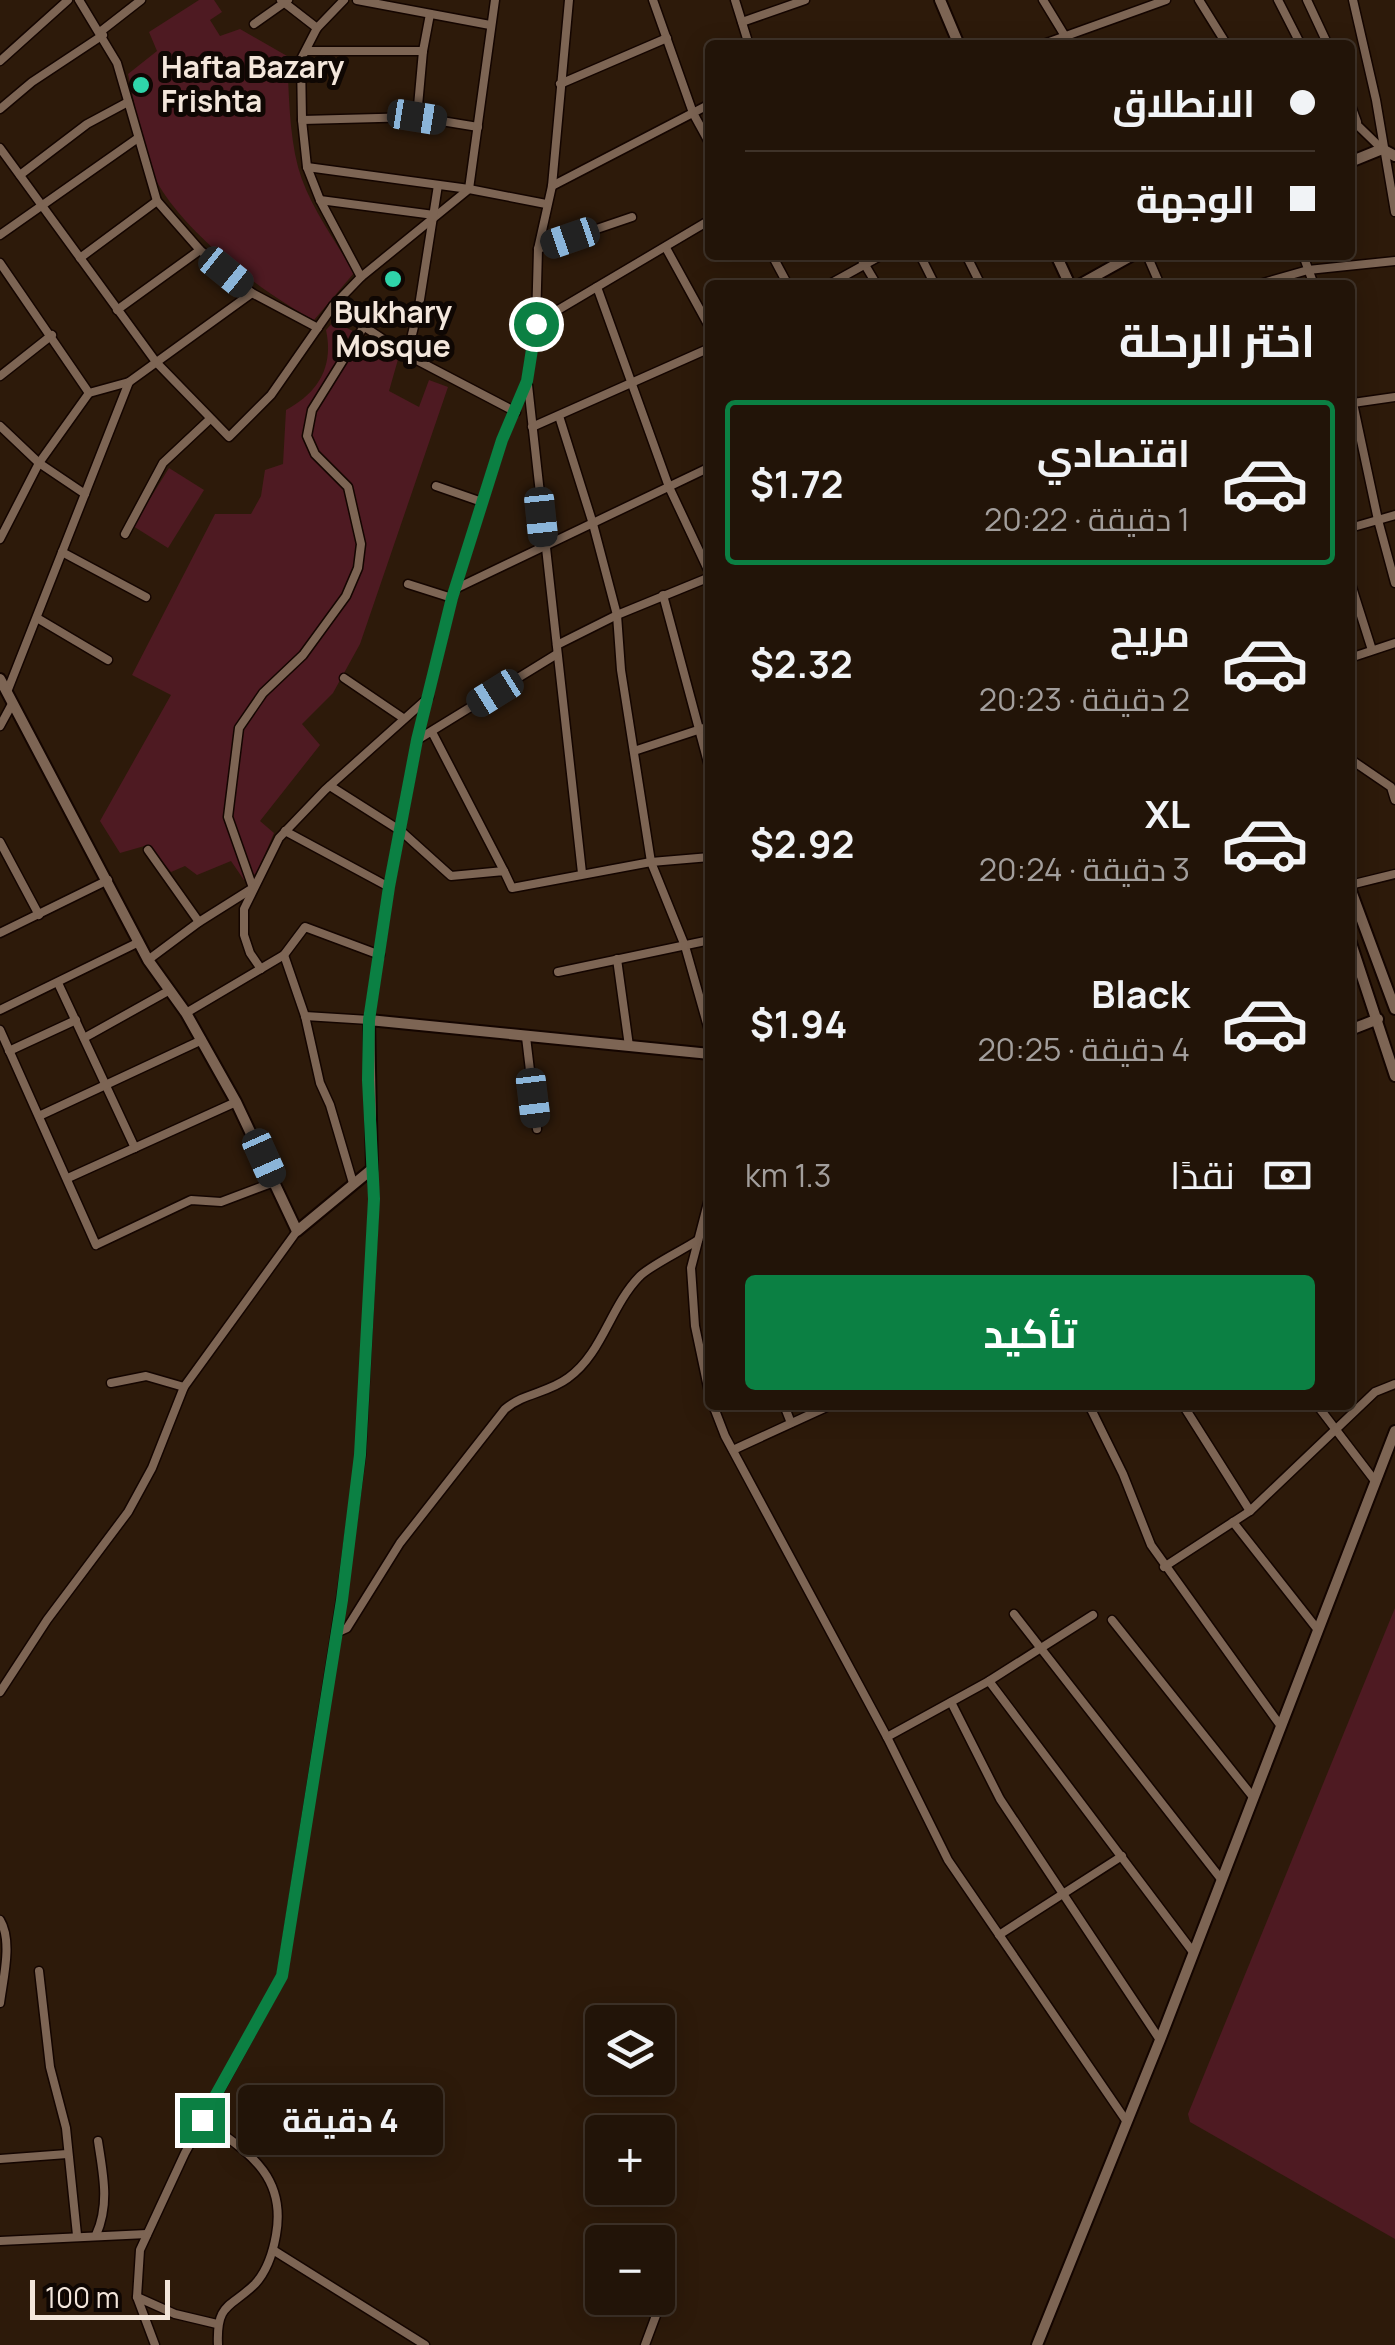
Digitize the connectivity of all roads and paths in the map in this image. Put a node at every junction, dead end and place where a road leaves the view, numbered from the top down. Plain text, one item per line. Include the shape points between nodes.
1 (68, 0) edge
2 (79, 0) edge
3 (142, 0) edge
4 (344, 0) edge
5 (357, 0) edge
6 (494, 0) edge
7 (570, 0) edge
8 (654, 0) edge
9 (735, 0) edge
10 (805, 0) edge
11 (940, 0) edge
12 (1043, 0) edge
13 (1166, 0) edge
14 (1199, 0) edge
15 (1278, 0) edge
16 (1307, 0) edge
17 (1353, 0) edge
18 (285, 1) edge
19 (430, 14) junction
20 (742, 22) junction
21 (254, 24) dead end
22 (490, 24) junction
23 (317, 28) junction
24 (102, 33) junction
25 (1065, 36) junction
26 (666, 38) junction
27 (747, 40) edge
28 (958, 40) edge
29 (1059, 40) edge
30 (1224, 40) edge
31 (1298, 40) edge
32 (1326, 40) edge
33 (306, 50) junction
34 (422, 51) junction
35 (0, 61) edge
36 (560, 84) junction
37 (128, 102) junction
38 (705, 106) edge
39 (0, 108) edge
40 (692, 113) junction
41 (417, 117) junction
42 (1355, 117) edge
43 (302, 120) junction
44 (1355, 123) edge
45 (1358, 126) junction
46 (478, 127) junction
47 (705, 135) edge
48 (138, 138) junction
49 (0, 148) edge
50 (1382, 149) junction
51 (1395, 156) edge
52 (1355, 160) edge
53 (307, 167) junction
54 (20, 174) junction
55 (438, 185) junction
56 (552, 186) junction
57 (468, 189) junction
58 (320, 200) junction
59 (157, 201) junction
60 (42, 204) junction
61 (546, 204) junction
62 (1395, 212) edge
63 (434, 215) junction
64 (632, 217) dead end
65 (705, 223) edge
66 (0, 235) edge
67 (666, 248) junction
68 (200, 250) junction
69 (538, 250) junction
70 (80, 258) junction
71 (862, 260) edge
72 (872, 260) edge
73 (1124, 260) edge
74 (1305, 260) edge
75 (1395, 260) edge
76 (0, 263) edge
77 (864, 264) junction
78 (1308, 270) junction
79 (361, 277) junction
80 (11, 278) junction
81 (837, 280) edge
82 (874, 280) edge
83 (1088, 280) edge
84 (1273, 280) edge
85 (1312, 280) edge
86 (0, 286) edge
87 (597, 287) junction
88 (252, 293) junction
89 (332, 306) junction
90 (118, 310) junction
91 (705, 319) edge
92 (536, 324) junction
93 (318, 328) junction
94 (363, 328) junction
95 (52, 335) junction
96 (705, 350) edge
97 (407, 355) junction
98 (156, 362) junction
99 (0, 376) edge
100 (527, 381) junction
101 (128, 382) junction
102 (632, 385) junction
103 (90, 392) junction
104 (1395, 397) edge
105 (1355, 402) edge
106 (1355, 411) edge
107 (516, 412) junction
108 (558, 416) junction
109 (210, 419) junction
110 (0, 427) edge
111 (532, 427) junction
112 (39, 463) junction
113 (705, 470) edge
114 (436, 486) dead end
115 (669, 487) junction
116 (85, 494) junction
117 (482, 502) junction
118 (1395, 515) edge
119 (1378, 520) junction
120 (593, 524) junction
121 (1355, 527) edge
122 (125, 534) dead end
123 (0, 540) edge
124 (544, 547) junction
125 (62, 552) junction
126 (705, 571) edge
127 (705, 581) edge
128 (1395, 583) edge
129 (408, 584) dead end
130 (454, 594) junction
131 (663, 595) junction
132 (146, 597) dead end
133 (1355, 597) edge
134 (617, 615) junction
135 (37, 618) junction
136 (1395, 643) edge
137 (557, 650) junction
138 (1372, 650) junction
139 (1355, 656) edge
140 (108, 660) dead end
141 (0, 678) edge
142 (344, 678) dead end
143 (7, 692) junction
144 (429, 698) junction
145 (12, 704) junction
146 (404, 718) junction
147 (0, 726) edge
148 (705, 728) edge
149 (699, 731) junction
150 (432, 732) junction
151 (417, 740) junction
152 (634, 751) junction
153 (705, 752) edge
154 (1355, 763) edge
155 (330, 786) junction
156 (1395, 800) edge
157 (285, 831) junction
158 (401, 831) junction
159 (0, 842) edge
160 (148, 850) dead end
161 (705, 857) edge
162 (651, 862) junction
163 (504, 871) junction
164 (582, 873) junction
165 (1395, 874) edge
166 (108, 880) junction
167 (1355, 885) edge
168 (389, 887) junction
169 (253, 888) junction
170 (1355, 909) edge
171 (39, 915) junction
172 (199, 922) junction
173 (0, 933) edge
174 (705, 941) edge
175 (139, 942) junction
176 (685, 946) junction
177 (380, 954) junction
178 (1355, 954) edge
179 (284, 955) junction
180 (618, 959) junction
181 (148, 960) junction
182 (261, 969) junction
183 (558, 972) dead end
184 (58, 983) junction
185 (170, 990) junction
186 (1395, 1008) edge
187 (0, 1010) edge
188 (186, 1013) junction
189 (304, 1016) junction
190 (705, 1016) edge
191 (1378, 1019) junction
192 (76, 1020) junction
193 (369, 1020) junction
194 (1355, 1028) edge
195 (0, 1030) edge
196 (526, 1037) junction
197 (84, 1038) junction
198 (202, 1040) junction
199 (628, 1046) junction
200 (10, 1051) junction
201 (705, 1054) edge
202 (1395, 1076) edge
203 (106, 1085) junction
204 (236, 1102) junction
205 (39, 1116) junction
206 (537, 1129) dead end
207 (135, 1148) junction
208 (372, 1169) junction
209 (68, 1178) junction
210 (274, 1182) junction
211 (354, 1183) junction
212 (705, 1224) edge
213 (297, 1232) junction
214 (698, 1240) junction
215 (705, 1380) edge
216 (112, 1382) dead end
217 (1395, 1384) edge
218 (184, 1386) junction
219 (715, 1410) edge
220 (786, 1410) edge
221 (820, 1410) edge
222 (1092, 1410) edge
223 (1186, 1410) edge
224 (1322, 1410) edge
225 (791, 1423) junction
226 (1335, 1428) junction
227 (1395, 1430) edge
228 (733, 1450) junction
229 (1376, 1481) junction
230 (1250, 1511) junction
231 (1233, 1522) junction
232 (1164, 1568) junction
233 (1014, 1614) dead end
234 (1093, 1615) dead end
235 (1112, 1620) dead end
236 (1318, 1630) junction
237 (336, 1633) junction
238 (1041, 1650) junction
239 (989, 1681) junction
240 (0, 1692) edge
241 (951, 1702) junction
242 (1280, 1725) junction
243 (887, 1737) junction
244 (1253, 1797) junction
245 (1122, 1856) junction
246 (1221, 1880) junction
247 (1062, 1895) junction
248 (0, 1920) edge
249 (999, 1935) junction
250 (1193, 1952) junction
251 (39, 1971) dead end
252 (1, 1990) edge
253 (0, 2003) edge
254 (1160, 2040) junction
255 (202, 2120) junction
256 (1127, 2122) junction
257 (98, 2141) dead end
258 (67, 2154) junction
259 (0, 2159) edge
260 (147, 2234) junction
261 (76, 2235) junction
262 (96, 2235) junction
263 (0, 2240) edge
264 (274, 2250) junction
265 (137, 2297) junction
266 (656, 2315) edge
267 (217, 2324) junction
268 (155, 2345) edge
269 (218, 2345) edge
270 (424, 2345) edge
271 (645, 2345) edge
272 (1037, 2345) edge

1 - 35 street
2 - 24 street
3 - 24 street
4 - 23 street
5 - 19 street
6 - 22 street
7 - 36 street
8 - 26 street
9 - 20 street
10 - 20 street
11 - 28 street
12 - 25 street
13 - 25 street
14 - 30 street
15 - 31 street
16 - 32 street
17 - 50 street
18 - 21 street
18 - 23 street
19 - 22 street
19 - 34 street
20 - 27 street
22 - 46 street
23 - 33 street
24 - 37 street
24 - 39 street
25 - 29 street
26 - 36 street
26 - 40 street
33 - 34 street
33 - 43 street via 299,69
34 - 41 street
36 - 56 street
37 - 48 street
37 - 54 street
38 - 40 street
40 - 47 street
40 - 56 street
41 - 43 street
41 - 46 street
42 - 45 street
43 - 53 street
44 - 45 street
45 - 50 street
46 - 57 street
48 - 59 street
48 - 60 street
49 - 54 street
50 - 51 street
50 - 52 street
50 - 62 street
53 - 55 street
53 - 58 street
54 - 60 street
55 - 57 street
55 - 63 street
56 - 61 street
57 - 61 street
57 - 63 street
58 - 63 street
58 - 79 street
59 - 68 street
59 - 70 street
60 - 66 street
60 - 70 street
61 - 69 street
63 - 79 street
63 - 97 street
64 - 69 street
65 - 67 street
67 - 87 street
67 - 91 street
68 - 88 street
68 - 90 street
69 - 92 street
70 - 90 street
71 - 77 street
72 - 77 street
73 - 83 street
74 - 78 street
75 - 78 street
76 - 80 street
77 - 81 street
77 - 82 street
78 - 84 street
78 - 85 street
79 - 89 street
80 - 86 street
80 - 95 street
87 - 92 street
87 - 102 street
88 - 93 street
88 - 98 street
89 - 93 street
89 - 94 street
90 - 98 street
92 - 100 street
93 - 109 street via 271,395 229,437
94 - 97 street
94 - 169 street via 312,410 307,436 314,454 348,487 361,544 358,568 303,655 263,693 239,728 228,817
95 - 99 street
95 - 103 street
96 - 102 street
97 - 107 street
98 - 101 street
98 - 109 street
100 - 107 street
100 - 111 street
101 - 103 street
101 - 116 street
102 - 108 street
102 - 115 street
103 - 112 street
104 - 105 street
106 - 119 street
107 - 117 street
108 - 111 street
108 - 120 street
109 - 122 street via 163,463
110 - 112 street
111 - 124 street
112 - 116 street
112 - 123 street
113 - 115 street
114 - 117 street
115 - 120 street
115 - 126 street
116 - 125 street
117 - 130 street
118 - 119 street
119 - 121 street
119 - 128 street
120 - 124 street
120 - 134 street
124 - 130 street
124 - 137 street
125 - 132 street
125 - 135 street
127 - 131 street
129 - 130 street
130 - 144 street
131 - 134 street
131 - 149 street
133 - 138 street
134 - 137 street
134 - 152 street
135 - 140 street
135 - 143 street
136 - 138 street
137 - 150 street
137 - 164 street
138 - 139 street
141 - 143 street
142 - 146 street
143 - 145 street
144 - 146 street
144 - 151 street
145 - 147 street
145 - 166 street
146 - 155 street
148 - 149 street
149 - 152 street
149 - 153 street
150 - 151 street
150 - 163 street
151 - 158 street
152 - 162 street
154 - 156 street via 1391,788
155 - 157 street
155 - 158 street
157 - 168 street
157 - 169 street
158 - 163 street via 451,876
158 - 168 street
159 - 171 street
160 - 172 street
161 - 162 street
162 - 164 street
162 - 176 street
163 - 164 street via 512,888
165 - 167 street
166 - 171 street
166 - 175 street
168 - 177 street
169 - 172 street
169 - 182 street via 244,935
170 - 186 street
171 - 173 street
172 - 181 street
174 - 176 street
175 - 181 street
175 - 184 street
176 - 180 street
176 - 190 street
177 - 179 street via 305,927
177 - 193 street
178 - 191 street
179 - 182 street
179 - 189 street
180 - 183 street
180 - 199 street
181 - 185 street
182 - 188 street
184 - 187 street
184 - 192 street
185 - 188 street
185 - 197 street
188 - 198 street
189 - 193 street
189 - 211 street
191 - 194 street
191 - 202 street
192 - 197 street
192 - 200 street
193 - 196 street
193 - 208 street
195 - 200 street
196 - 199 street
196 - 206 street
197 - 203 street
198 - 203 street
198 - 204 street
199 - 201 street
200 - 205 street
203 - 205 street
203 - 207 street
204 - 207 street
204 - 210 street
205 - 209 street
207 - 209 street
208 - 211 street
208 - 237 street via 360,1455
209 - 210 street via 96,1244 191,1200 222,1202
210 - 213 street
211 - 213 street
212 - 214 street
213 - 218 street
214 - 215 street via 691,1290
214 - 237 street via 641,1273 567,1379 505,1409 400,1543 347,1628
216 - 218 street via 146,1376
217 - 226 street via 1375,1392
218 - 240 street via 128,1512
219 - 228 street
220 - 225 street
221 - 225 street
222 - 232 street
223 - 230 street
224 - 226 street
225 - 228 street
226 - 229 street
226 - 230 street
227 - 229 street
228 - 243 street
229 - 236 street
230 - 231 street
231 - 232 street
231 - 236 street
232 - 242 street
233 - 238 street
234 - 238 street
235 - 244 street
236 - 242 street
237 - 255 street via 282,1976
238 - 239 street
238 - 246 street
239 - 241 street
239 - 245 street
241 - 243 street
241 - 247 street via 1000,1799
242 - 244 street
243 - 249 street via 948,1860
244 - 246 street
245 - 247 street
245 - 250 street
246 - 250 street
247 - 249 street
247 - 254 street
248 - 252 street via 6,1942
249 - 256 street
250 - 254 street
251 - 258 street
252 - 253 street
254 - 256 street
255 - 260 street
255 - 264 street via 271,2180 278,2200
256 - 272 street
257 - 262 street via 106,2202
258 - 259 street
258 - 261 street
260 - 262 street
260 - 265 street via 136,2270
261 - 262 street
261 - 263 street
264 - 267 street via 260,2277
264 - 270 street
265 - 267 street
265 - 268 street
266 - 271 street
267 - 269 street

